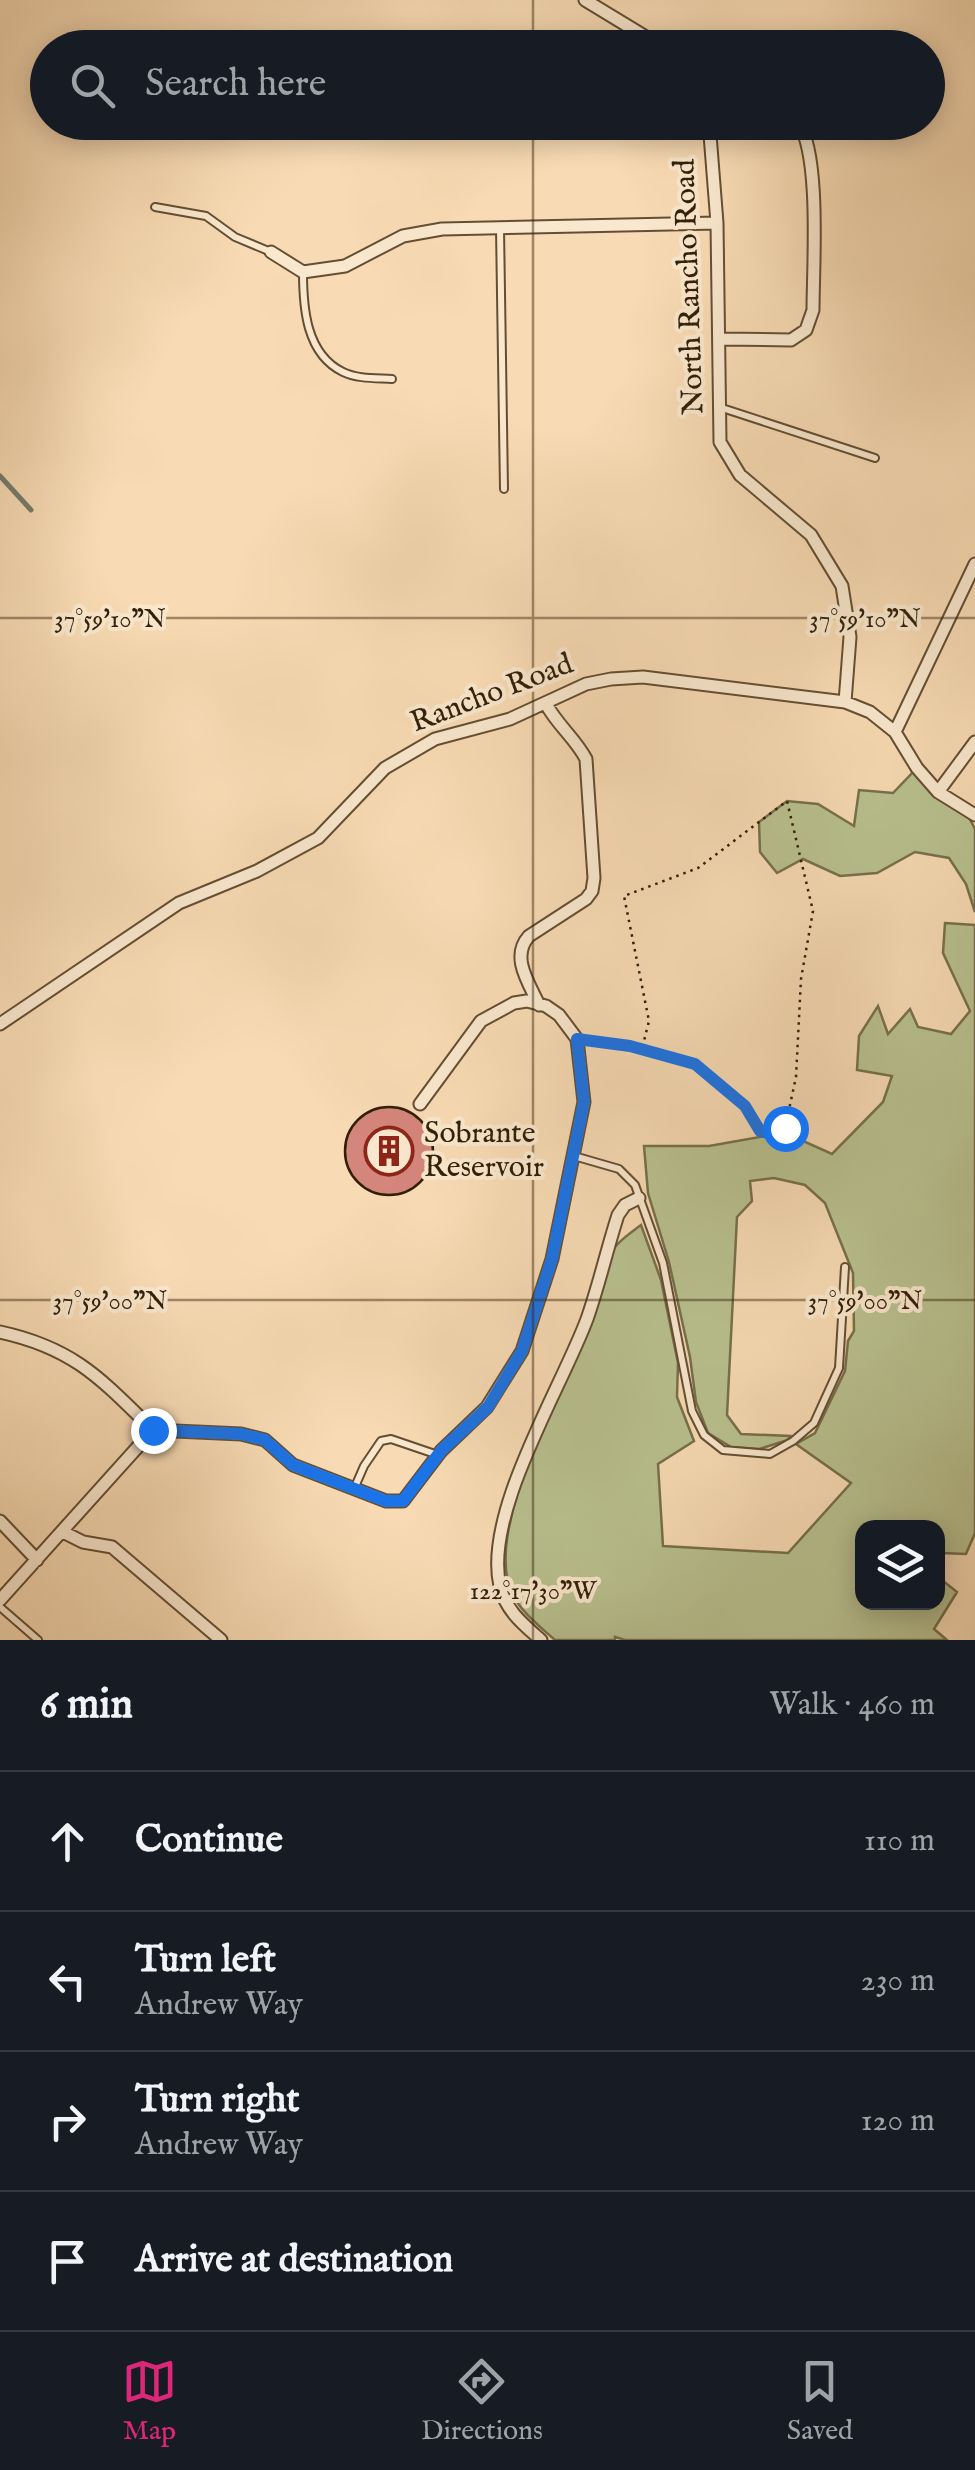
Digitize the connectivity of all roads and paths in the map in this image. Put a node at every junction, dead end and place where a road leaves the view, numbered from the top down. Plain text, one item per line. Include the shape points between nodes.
1 (585, 0) edge
2 (634, 30) edge
3 (710, 140) edge
4 (806, 140) edge
5 (155, 206) dead end
6 (716, 222) junction
7 (500, 226) junction
8 (270, 252) joint
9 (303, 272) junction
10 (720, 338) junction
11 (392, 378) dead end
12 (718, 407) junction
13 (875, 458) dead end
14 (504, 489) dead end
15 (975, 564) edge
16 (845, 702) junction
17 (546, 704) junction
18 (895, 732) junction
19 (975, 742) edge
20 (938, 792) junction
21 (975, 815) edge
22 (539, 1004) junction
23 (0, 1024) edge
24 (577, 1039) junction
25 (642, 1049) junction
26 (420, 1104) dead end
27 (574, 1156) junction
28 (640, 1198) junction
29 (845, 1267) dead end
30 (0, 1332) edge
31 (153, 1430) junction
32 (438, 1455) junction
33 (354, 1490) junction
34 (0, 1521) edge
35 (63, 1532) junction
36 (36, 1560) junction
37 (0, 1600) edge
38 (0, 1608) edge
39 (38, 1640) edge
40 (221, 1640) edge
41 (541, 1640) edge

1 - 2 street
3 - 6 street, North Rancho Road
4 - 10 street via 812,163 813,310 806,330 792,340
5 - 8 lane via 206,216
6 - 7 street
6 - 10 street, North Rancho Road
7 - 9 street via 403,236 345,266
7 - 14 lane
8 - 9 street
9 - 11 lane via 308,330 323,355 343,372
10 - 12 street, North Rancho Road
12 - 13 lane
12 - 16 street, North Rancho Road via 720,442 740,475 812,534 842,586 850,637
15 - 18 street
16 - 17 street, Rancho Road via 643,677 586,684
16 - 18 street
17 - 22 street via 586,759 594,878 586,898 522,944 520,961
17 - 23 street, Rancho Road via 408,752 318,838 180,902
18 - 20 street
19 - 20 street
20 - 21 street
22 - 24 street via 559,1015
22 - 26 street via 514,1003 481,1021
24 - 25 path
24 - 27 street via 584,1102
25 - 25 path via 695,1064 745,1106 760,1131 785,1128 813,911 787,801 698,868 624,896 649,1021
27 - 28 lane via 619,1170
27 - 32 street via 552,1259 522,1351 488,1407
28 - 29 lane via 663,1264 692,1410 704,1434 723,1450 770,1454 814,1423 840,1368
28 - 41 street via 618,1215 587,1318 498,1537 506,1603
30 - 31 street via 68,1354
31 - 33 street via 265,1440 293,1465
31 - 35 street
32 - 33 street via 403,1501
32 - 33 lane via 391,1438 381,1441
34 - 36 street
35 - 36 street
35 - 40 street via 112,1547
36 - 37 street
38 - 39 lane

